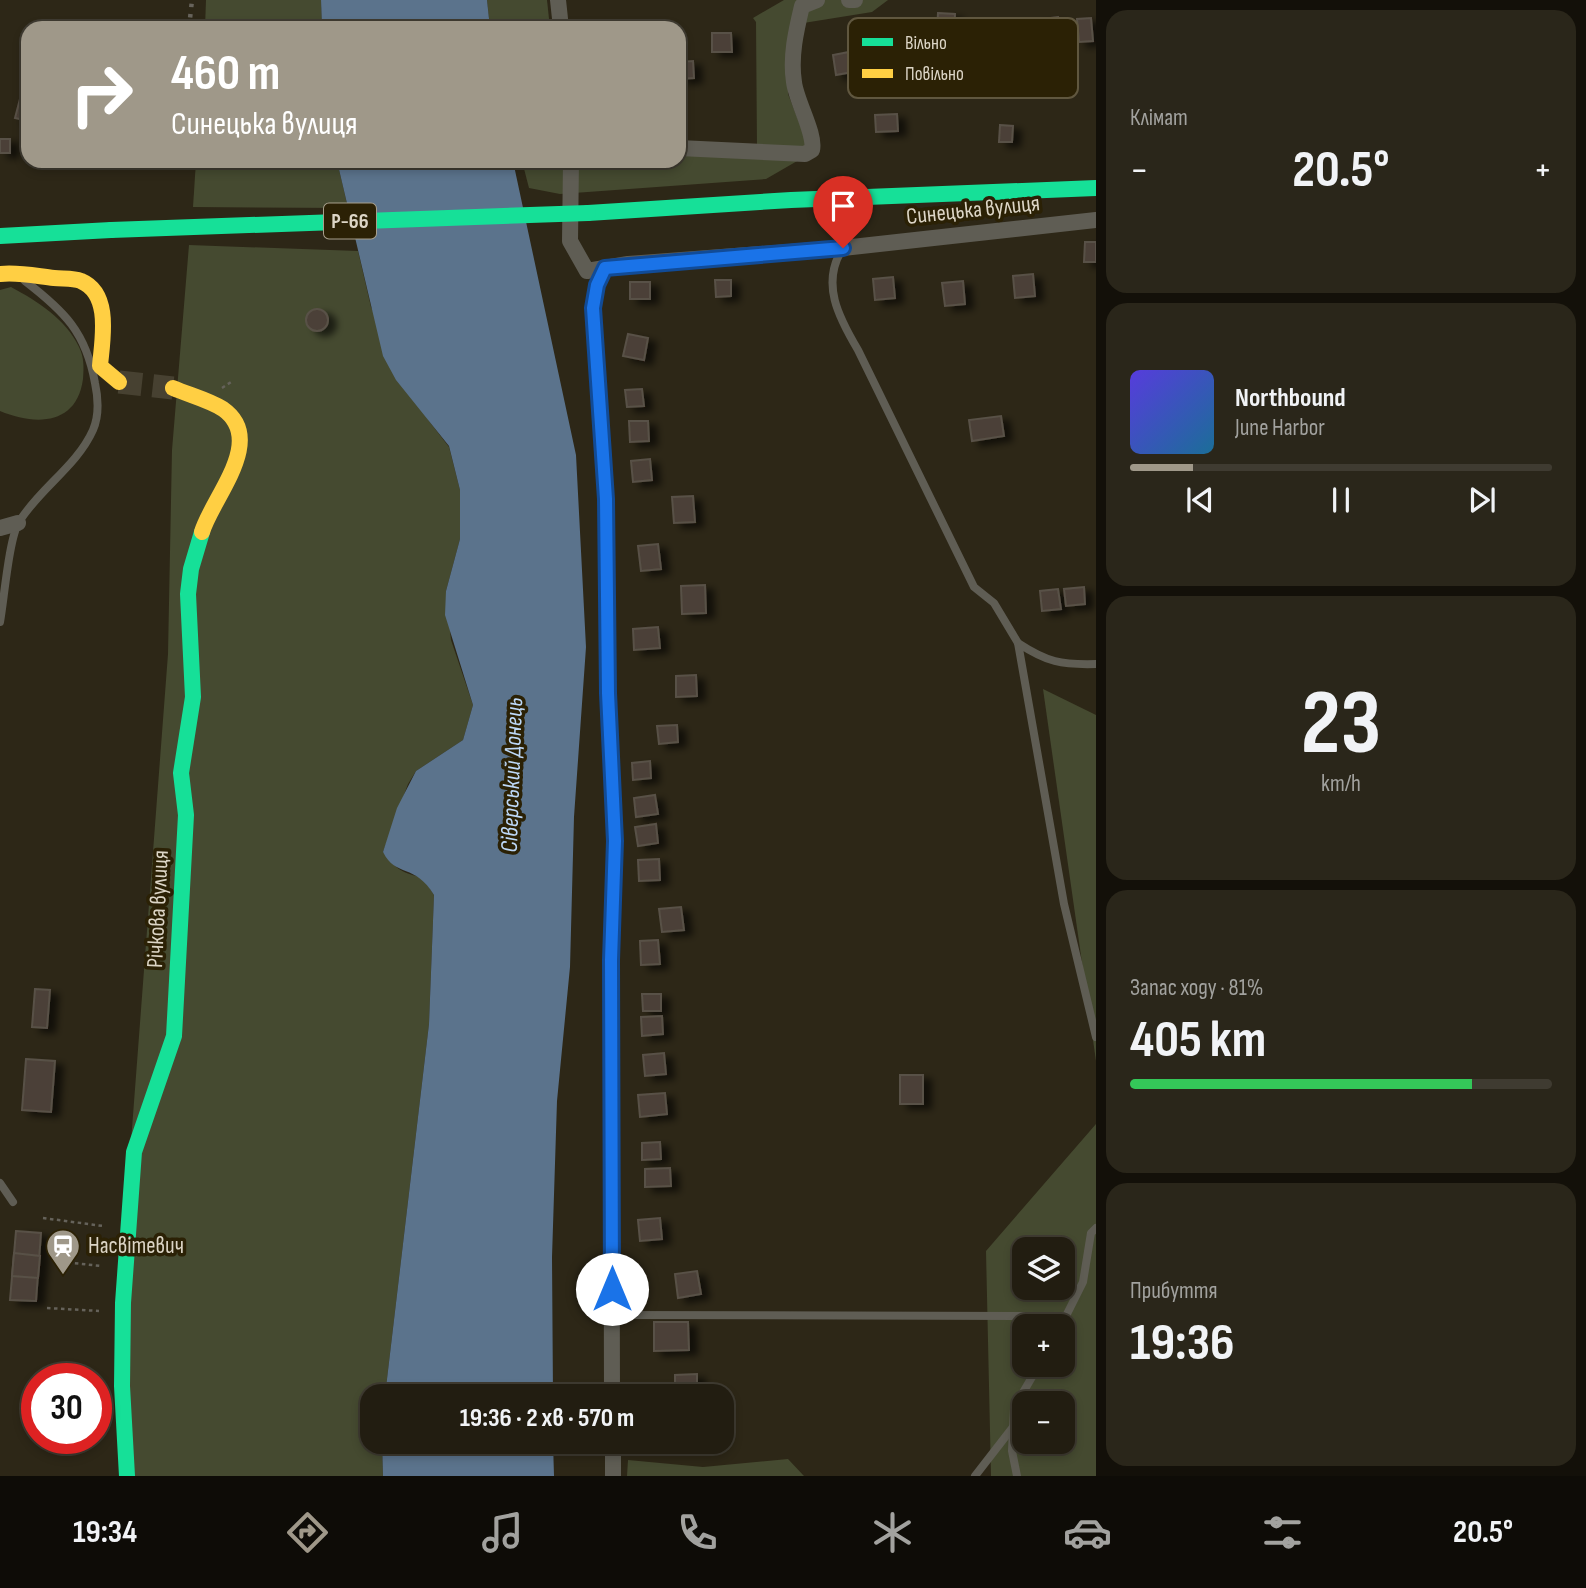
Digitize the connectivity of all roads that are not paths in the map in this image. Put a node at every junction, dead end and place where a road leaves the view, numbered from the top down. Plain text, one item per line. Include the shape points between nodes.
1 (558, 0) edge
2 (817, 0) edge
3 (849, 0) edge
4 (855, 0) edge
5 (560, 21) edge
6 (686, 148) edge
7 (571, 168) edge
8 (1096, 188) edge
9 (1096, 220) edge
10 (0, 236) edge
11 (843, 248) junction
12 (605, 268) junction
13 (7, 273) edge
14 (119, 382) dead end
15 (173, 388) tunnel mouth
16 (18, 523) junction
17 (0, 528) edge
18 (0, 622) edge
19 (1018, 643) junction
20 (1096, 664) edge
21 (1096, 1037) edge
22 (0, 1183) edge
23 (13, 1202) dead end
24 (1096, 1228) edge
25 (1067, 1314) edge
26 (612, 1315) junction
27 (1012, 1315) edge
28 (612, 1384) edge
29 (1012, 1428) edge
30 (613, 1454) edge
31 (1013, 1454) edge
32 (127, 1476) edge
33 (613, 1476) edge
34 (975, 1476) edge
35 (1017, 1476) edge

1 - 5 street
2 - 6 street via 802,6 794,39 793,81 814,142 812,150 804,154
3 - 4 street
7 - 12 street via 570,241 587,271
8 - 10 street, Р-66, bridge
9 - 11 street, Синецька вулиця
11 - 12 street, Синецька вулиця
11 - 19 lane via 832,265 837,315 974,587 994,603
12 - 26 street via 593,308 606,499 615,841
13 - 14 street via 82,281 92,288 102,319 100,366
13 - 16 lane via 55,303 81,336 91,360 97,411 93,430 78,452
15 - 32 street, Річкова вулиця via 223,409 236,422 240,438 238,457 204,525 188,594 193,697 181,773 186,815 174,1036 134,1152 123,1303
16 - 17 street
16 - 18 lane
19 - 20 lane via 1043,659 1067,665
19 - 21 lane via 1064,904
22 - 23 lane
24 - 25 lane via 1091,1233 1083,1282
26 - 27 lane
26 - 28 street
29 - 34 lane
30 - 33 street
31 - 35 lane

